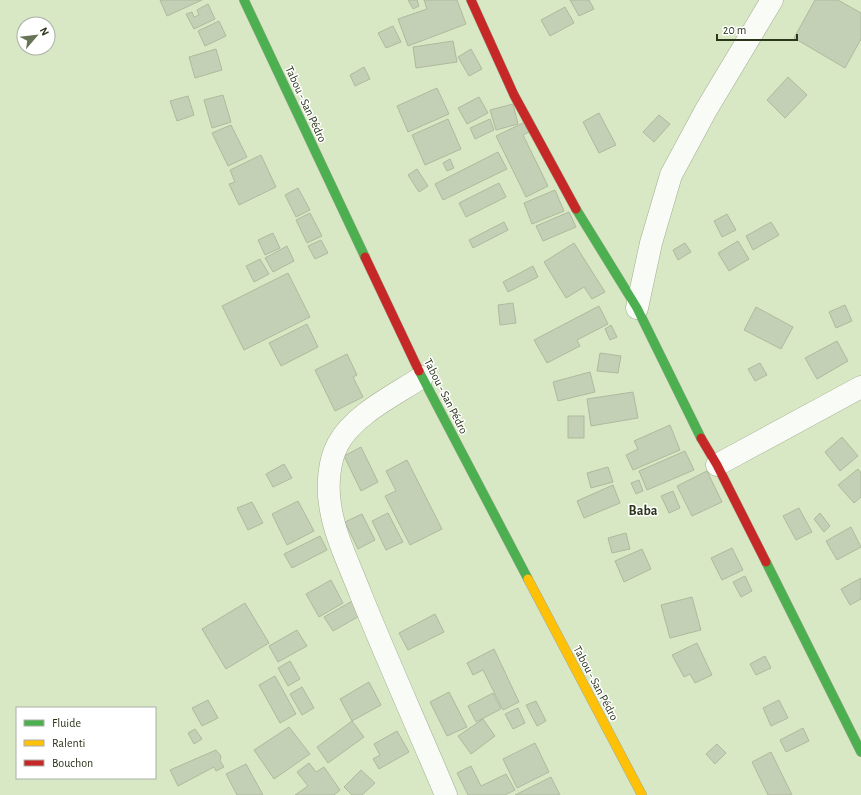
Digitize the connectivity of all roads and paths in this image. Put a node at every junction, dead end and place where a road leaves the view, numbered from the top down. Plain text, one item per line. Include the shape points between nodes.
1 (244, 0) edge
2 (471, 0) edge
3 (772, 0) edge
4 (637, 308) junction
5 (422, 377) junction
6 (861, 387) edge
7 (717, 465) junction
8 (861, 752) edge
9 (446, 795) edge
10 (642, 795) edge

1 - 5 main road, Tabou - San Pédro
2 - 4 main road via 529,123 585,226
3 - 4 street via 706,110 671,175 651,243
4 - 7 main road via 699,435
5 - 9 street via 348,428 337,445 332,460 330,504 341,543 368,613
5 - 10 main road, Tabou - San Pédro
6 - 7 street
7 - 8 main road

